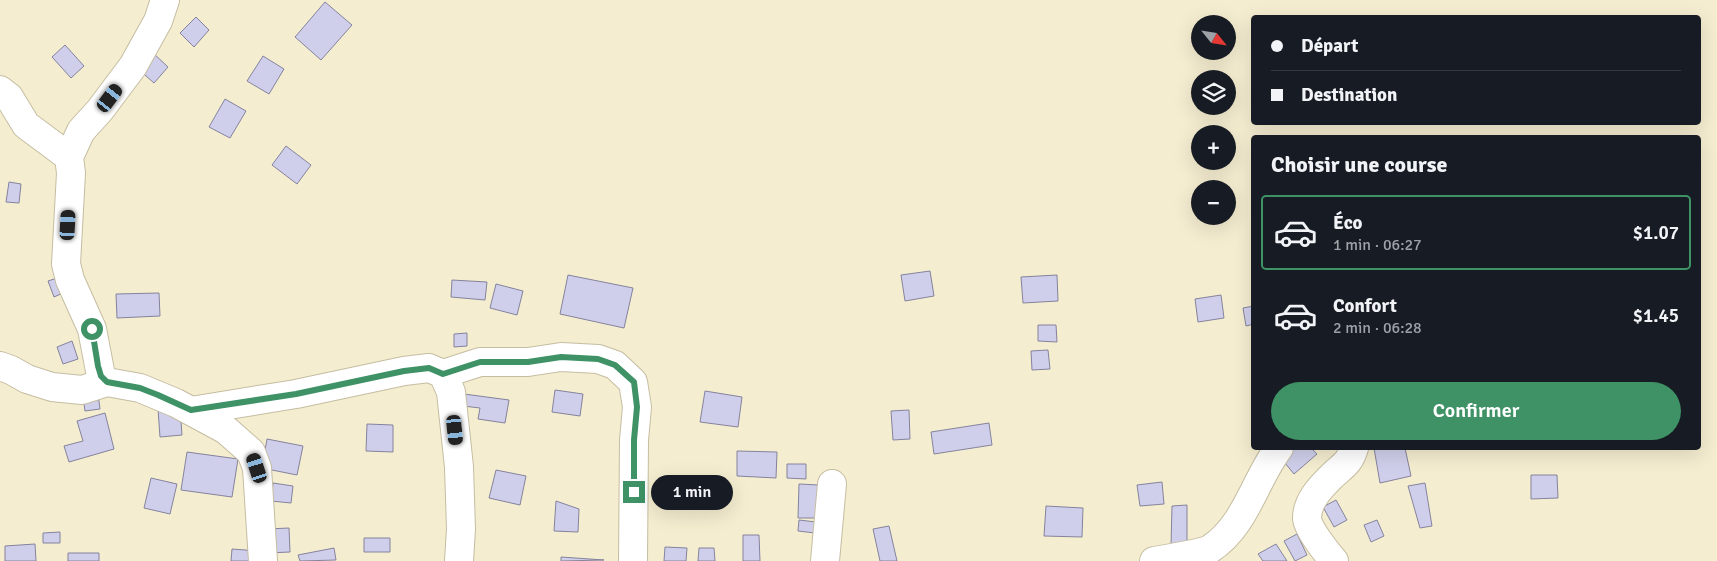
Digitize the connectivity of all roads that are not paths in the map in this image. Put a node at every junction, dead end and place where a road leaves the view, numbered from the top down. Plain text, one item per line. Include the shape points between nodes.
1 (165, 0) edge
2 (0, 90) edge
3 (69, 156) junction
4 (0, 366) edge
5 (443, 374) junction
6 (107, 382) junction
7 (191, 410) junction
8 (1277, 450) edge
9 (1353, 450) edge
10 (832, 484) dead end
11 (263, 561) edge
12 (459, 561) edge
13 (633, 561) edge
14 (825, 561) edge
15 (1154, 561) edge
16 (1334, 561) edge

1 - 3 street via 158,22 137,58 81,131
2 - 3 street via 9,97 26,125
3 - 6 street via 66,264 92,329 101,376
4 - 6 street via 52,388 82,390
5 - 7 street via 429,368 404,371 296,394
5 - 12 street via 450,392 459,467
5 - 13 street via 480,362 528,362 561,357 598,359 615,365 634,382 637,407
6 - 7 street via 140,388
7 - 11 street via 226,430 252,452 257,468
8 - 15 street via 1244,512 1229,532 1210,549
9 - 16 street via 1350,459 1311,501 1307,519
10 - 14 street

